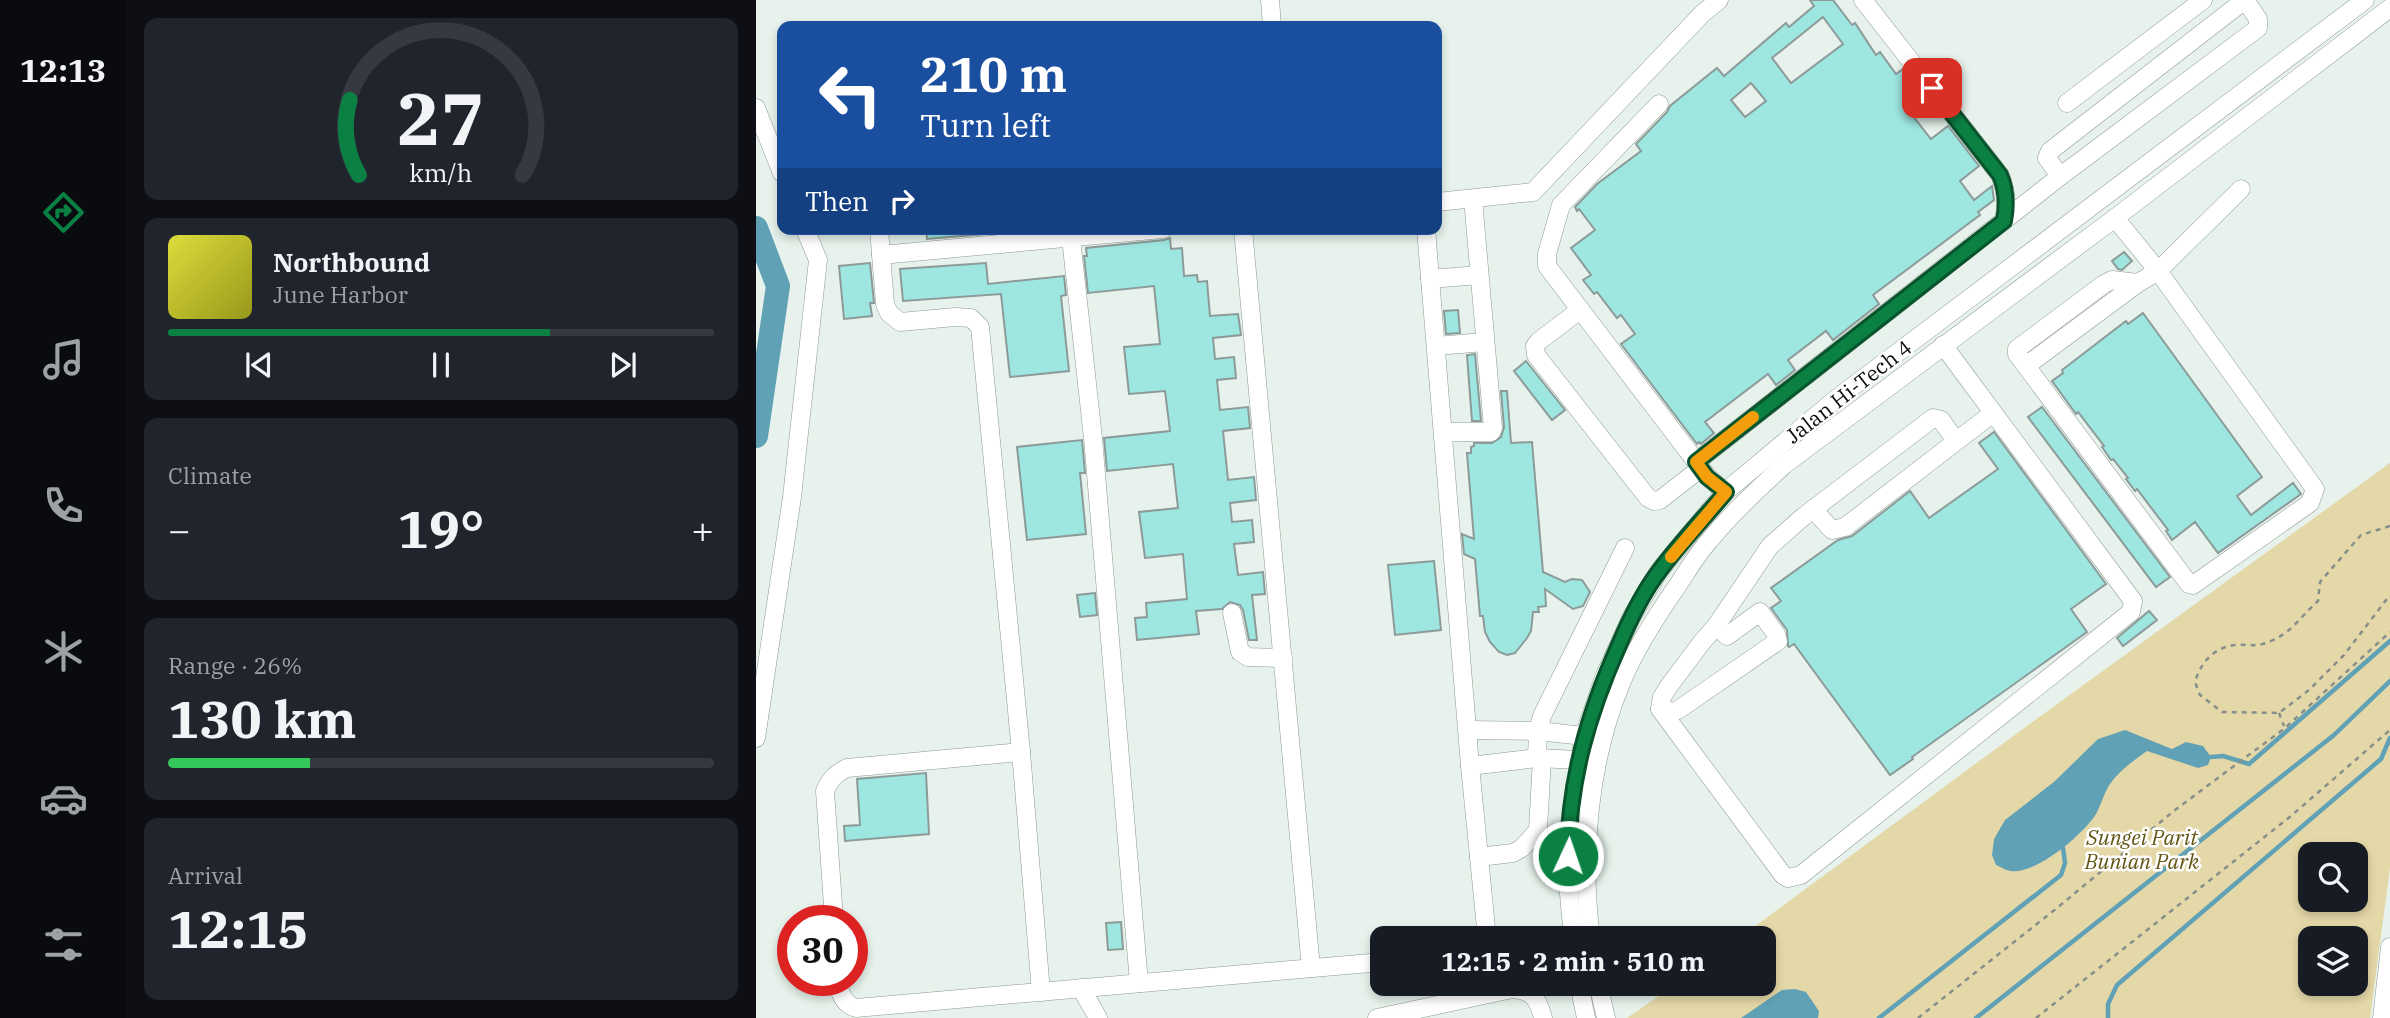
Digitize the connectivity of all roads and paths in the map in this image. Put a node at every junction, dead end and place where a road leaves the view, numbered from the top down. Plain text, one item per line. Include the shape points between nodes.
1 (1270, 0) edge
2 (1720, 0) edge
3 (1863, 0) edge
4 (2203, 0) edge
5 (2245, 0) edge
6 (2365, 0) edge
7 (2390, 8) edge
8 (1272, 21) edge
9 (2067, 103) dead end
10 (1658, 104) dead end
11 (756, 108) edge
12 (777, 160) edge
13 (2060, 176) junction
14 (2241, 189) dead end
15 (1473, 199) junction
16 (1442, 202) edge
17 (2115, 218) junction
18 (2004, 221) junction
19 (807, 235) edge
20 (879, 235) edge
21 (1062, 235) edge
22 (1071, 235) edge
23 (1244, 235) edge
24 (1426, 235) edge
25 (881, 255) junction
26 (2158, 271) junction
27 (1479, 275) junction
28 (1430, 279) junction
29 (1580, 310) junction
30 (1485, 342) junction
31 (1943, 345) junction
32 (1436, 346) junction
33 (1993, 413) junction
34 (1443, 432) junction
35 (1955, 441) junction
36 (1699, 465) junction
37 (1726, 492) junction
38 (1813, 509) junction
39 (2390, 526) edge
40 (1625, 548) dead end
41 (2390, 595) edge
42 (1232, 614) dead end
43 (1716, 626) junction
44 (2390, 632) edge
45 (1283, 658) junction
46 (1660, 709) junction
47 (2279, 713) junction
48 (2285, 727) junction
49 (1468, 730) junction
50 (2390, 730) edge
51 (1538, 732) junction
52 (1584, 736) junction
53 (756, 738) edge
54 (1021, 752) junction
55 (1539, 758) junction
56 (1579, 760) junction
57 (1470, 766) junction
58 (1479, 857) junction
59 (833, 905) edge
60 (1486, 926) edge
61 (1572, 926) edge
62 (1590, 926) edge
63 (2390, 947) edge
64 (1370, 963) edge
65 (1311, 968) junction
66 (1139, 983) junction
67 (1081, 988) junction
68 (1041, 992) junction
69 (842, 996) edge
70 (1581, 996) edge
71 (1601, 996) edge
72 (1421, 1013) edge
73 (1098, 1018) edge
74 (1377, 1018) edge
75 (1543, 1018) edge
76 (1586, 1018) edge
77 (1606, 1018) edge
78 (1918, 1018) edge
79 (2036, 1018) edge
80 (2382, 1018) edge

1 - 8 street
2 - 15 street via 1533,191
3 - 18 street via 2000,175 2007,207
4 - 9 street
5 - 13 street via 2050,151 2047,158
5 - 13 street via 2260,23 2258,28
6 - 37 street, Jalan Hi-Tech 4 via 1836,399
7 - 17 street, Jalan Hi-Tech 4
10 - 29 street via 1562,205 1547,266
11 - 12 street
13 - 18 street
14 - 26 street
15 - 16 street
15 - 27 street
17 - 26 street
17 - 31 street, Jalan Hi-Tech 4
18 - 36 street
19 - 53 street via 818,261 792,497
20 - 25 street
21 - 25 street
22 - 66 street
23 - 45 street
24 - 28 street
25 - 54 street via 885,304 895,319 971,318 980,327
26 - 26 street via 2315,489 2310,503 2193,585 2026,366
27 - 28 street
27 - 30 street
28 - 32 street
29 - 36 street
29 - 36 street via 1539,341 1536,355 1648,498 1660,500
30 - 32 street
30 - 34 street via 1492,431
31 - 33 street
31 - 62 street, Jalan Hi-Tech 4 via 1784,465 1745,501 1707,542 1651,624 1622,682 1592,788 1586,846
32 - 34 street
33 - 35 street
33 - 46 street via 2133,601 2130,612 1793,878 1783,876
34 - 49 street
35 - 38 street via 1844,527 1832,530
35 - 38 street via 1941,420 1933,418
36 - 37 street
37 - 52 street, Jalan Hi-Tech 4 via 1659,571 1631,618
38 - 43 street via 1770,547
39 - 47 path via 2361,535 2320,582 2318,601 2275,640 2257,647 2215,650 2200,668 2195,682 2200,695 2222,712
40 - 51 street
41 - 47 path via 2344,655
42 - 45 street via 1240,652 1248,657
43 - 46 street via 1669,686
43 - 46 street via 1727,636 1760,612 1778,641 1678,710
44 - 48 path
45 - 65 street
47 - 48 path
48 - 78 path
49 - 51 street
49 - 57 street
50 - 79 path via 2291,816
51 - 52 street
51 - 55 street
52 - 56 street, Jalan Hi-Tech 4
54 - 59 street via 847,768 837,773 825,791
54 - 68 street
55 - 56 street
55 - 57 street
55 - 58 street via 1538,830 1513,853
56 - 61 street, Jalan Hi-Tech 4 via 1569,828
57 - 58 street
58 - 60 street
63 - 80 street
64 - 65 street
65 - 66 street
66 - 67 street
67 - 68 street
67 - 73 street
68 - 69 street via 856,1008
70 - 76 street
71 - 77 street
72 - 74 street
72 - 75 street via 1522,989 1534,994

